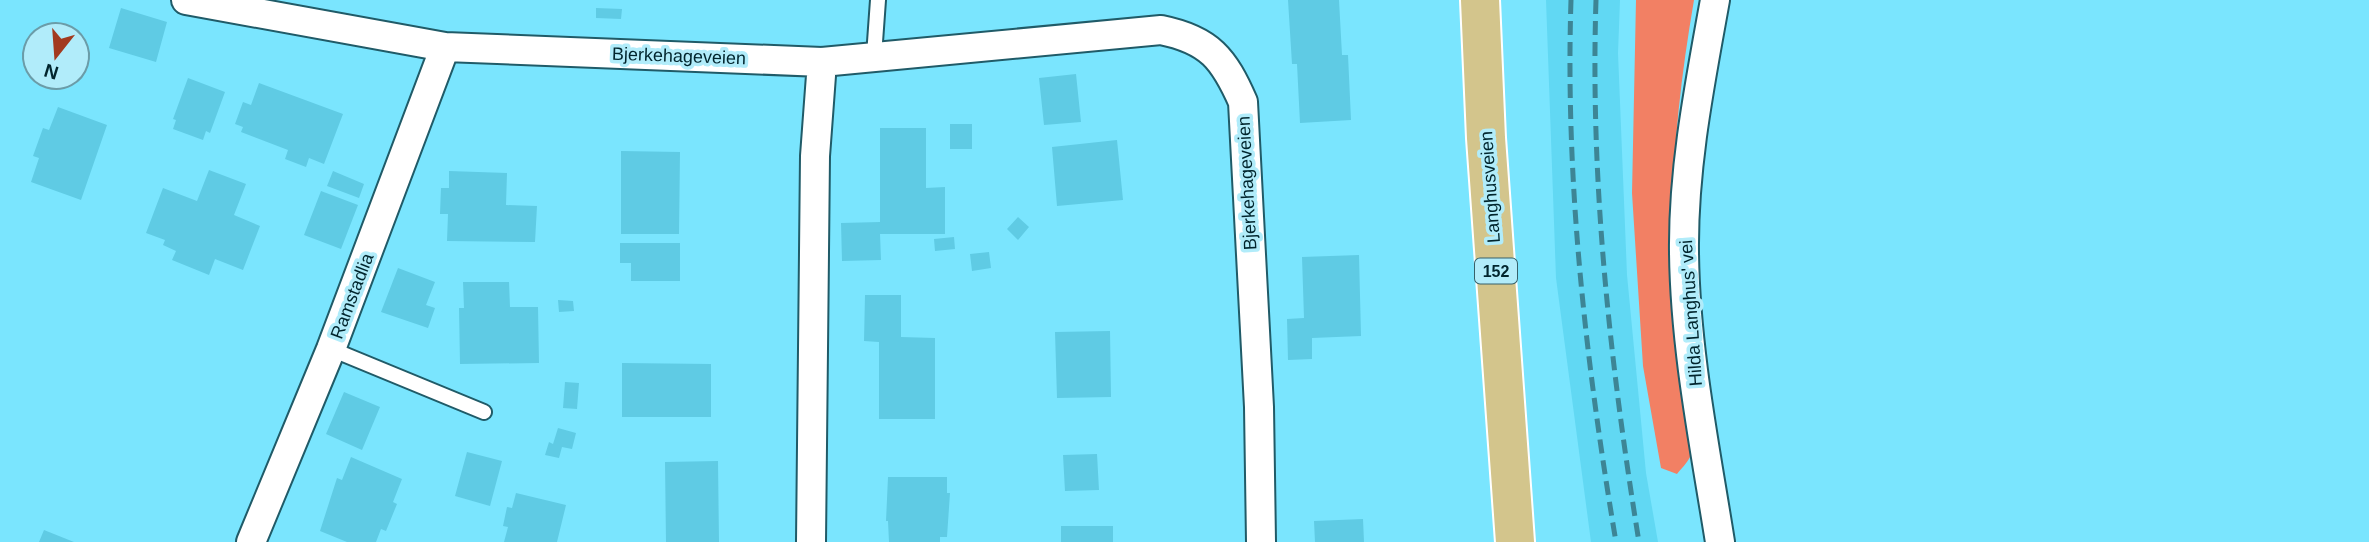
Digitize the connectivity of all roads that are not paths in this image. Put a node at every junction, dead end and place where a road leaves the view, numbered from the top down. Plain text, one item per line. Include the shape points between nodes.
1 (186, 0) edge
2 (878, 0) edge
3 (1480, 0) edge
4 (1715, 0) edge
5 (444, 47) junction
6 (874, 57) junction
7 (822, 62) junction
8 (331, 349) junction
9 (484, 412) dead end
10 (251, 542) edge
11 (811, 542) edge
12 (1261, 542) edge
13 (1516, 542) edge
14 (1720, 542) edge

1 - 5 street
2 - 6 lane
3 - 13 main road, Langhusveien / 152
4 - 14 street, Hilda Langhus' vei via 1692,129 1684,252 1695,381
5 - 7 street, Bjerkehageveien
5 - 8 street, Ramstadlia
6 - 7 street, Bjerkehageveien
6 - 12 street, Bjerkehageveien via 1161,30 1186,35 1209,48 1227,66 1243,102 1259,407
7 - 11 street via 815,156
8 - 9 lane
8 - 10 street, Ramstadlia

